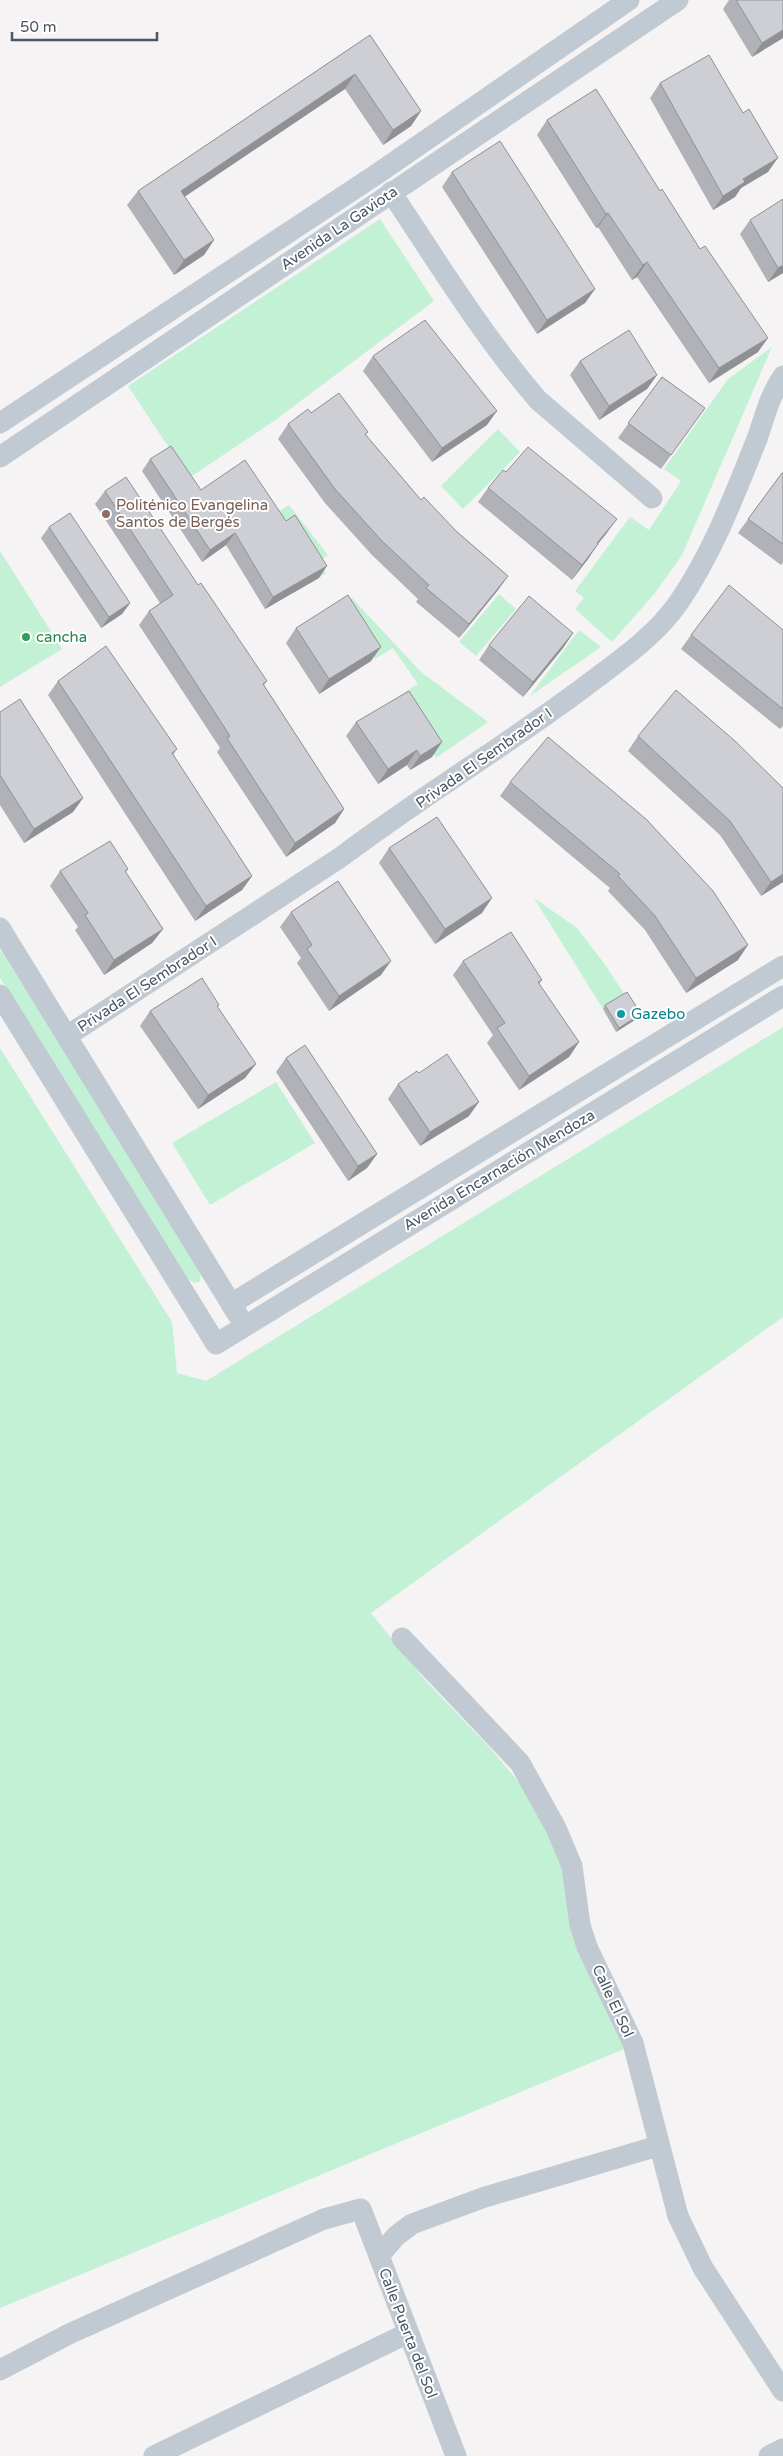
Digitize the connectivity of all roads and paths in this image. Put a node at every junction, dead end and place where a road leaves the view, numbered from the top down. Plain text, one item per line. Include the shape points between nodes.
1 (629, 0) edge
2 (678, 0) edge
3 (391, 192) junction
4 (783, 376) edge
5 (0, 423) edge
6 (0, 457) edge
7 (652, 498) dead end
8 (0, 928) edge
9 (783, 966) edge
10 (0, 995) edge
11 (783, 996) edge
12 (67, 1036) junction
13 (231, 1304) junction
14 (244, 1326) junction
15 (402, 1638) dead end
16 (658, 2146) junction
17 (379, 2256) junction
18 (408, 2333) junction
19 (0, 2370) edge
20 (783, 2391) edge
21 (783, 2449) edge
22 (154, 2456) edge
23 (456, 2456) edge
24 (769, 2456) edge

1 - 5 street, Avenida La Gaviota via 369,180
2 - 3 street, Avenida La Gaviota
3 - 6 street, Avenida La Gaviota
3 - 7 street via 484,332 522,382 538,400
4 - 12 street, Privada El Sembrador I via 771,394 709,554 677,604 636,649 541,720 341,857
8 - 12 street
9 - 13 street, Avenida Encarnación Mendoza
10 - 14 street, Avenida Encarnación Mendoza via 216,1344
11 - 14 street, Avenida Encarnación Mendoza
12 - 13 street
13 - 14 street
15 - 16 street, Calle El Sol via 520,1763 556,1828 572,1866 580,1925 587,1947 633,2043
16 - 17 street via 486,2197 412,2224 396,2236
16 - 20 street, Calle El Sol via 678,2216 704,2268
17 - 18 street, Calle Puerta del Sol
17 - 19 street, Calle Puerta del Sol via 361,2209 324,2219 69,2334
18 - 22 street
18 - 23 street, Calle Puerta del Sol
21 - 24 street

